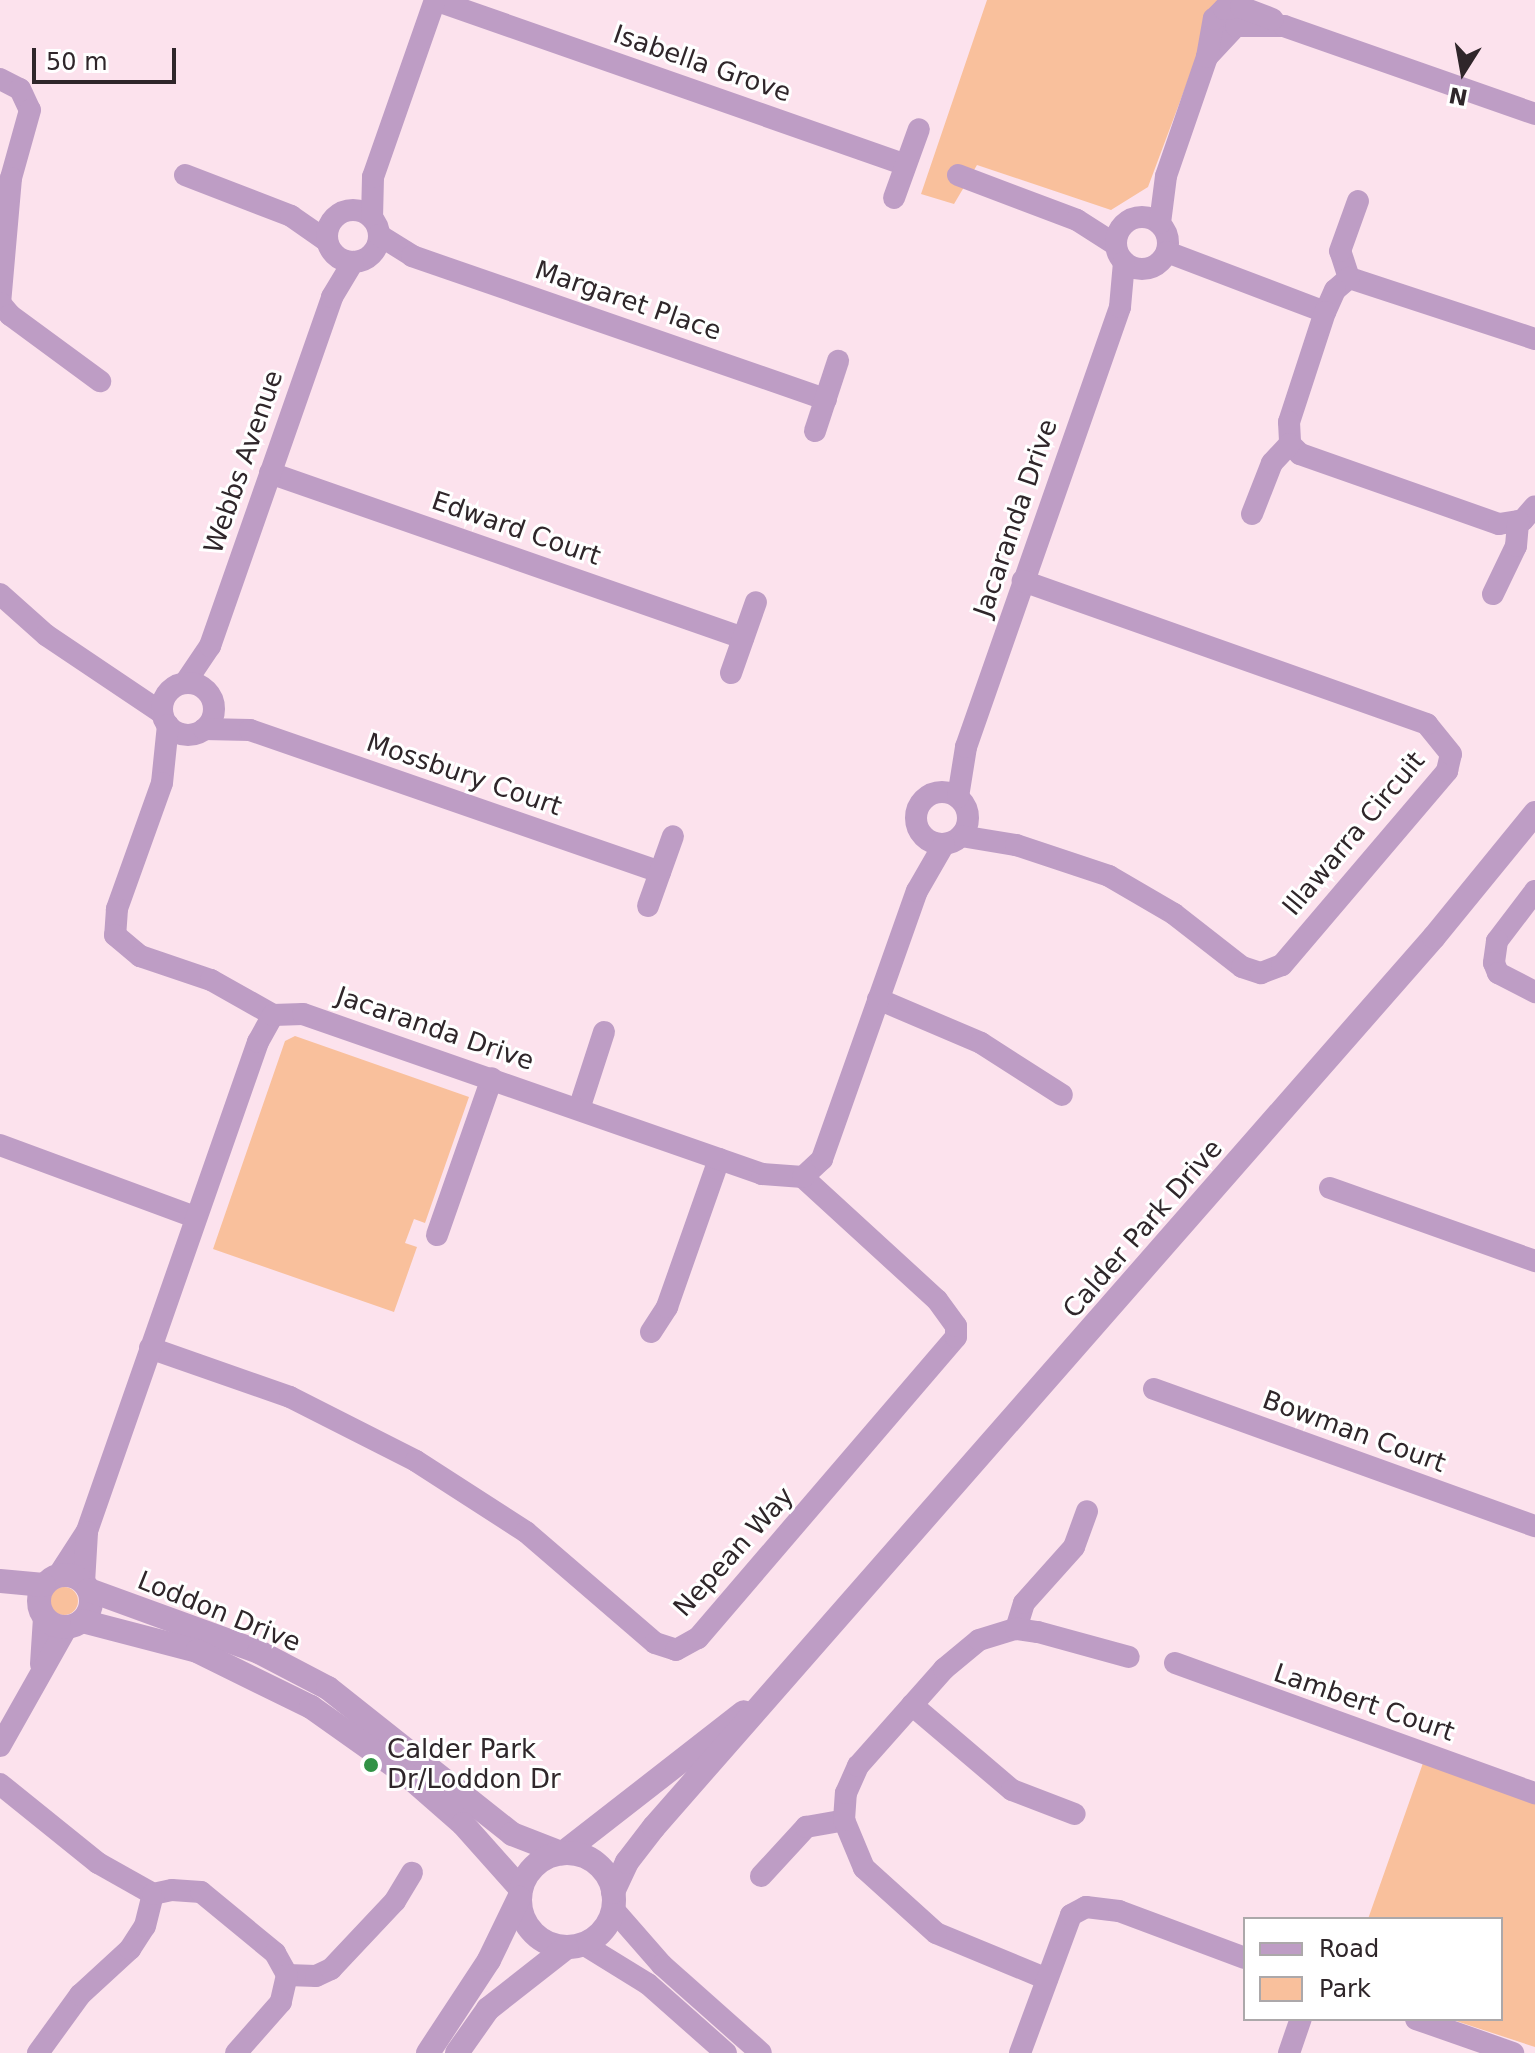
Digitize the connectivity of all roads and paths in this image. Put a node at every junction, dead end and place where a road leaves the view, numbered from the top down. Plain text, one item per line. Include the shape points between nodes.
1 (435, 0) edge
2 (1234, 8) edge
3 (0, 79) edge
4 (1535, 114) edge
5 (919, 129) dead end
6 (905, 165) junction
7 (185, 175) dead end
8 (958, 175) dead end
9 (1166, 176) junction
10 (373, 177) junction
11 (894, 198) dead end
12 (1358, 201) dead end
13 (341, 214) junction
14 (291, 216) junction
15 (1160, 223) junction
16 (1130, 243) junction
17 (356, 244) junction
18 (1167, 252) junction
19 (1349, 278) junction
20 (1325, 312) junction
21 (1535, 339) edge
22 (838, 361) dead end
23 (100, 381) dead end
24 (826, 399) junction
25 (815, 431) dead end
26 (1290, 444) junction
27 (270, 473) junction
28 (1252, 514) dead end
29 (1527, 514) edge
30 (1023, 581) junction
31 (0, 594) edge
32 (1493, 594) dead end
33 (756, 602) dead end
34 (743, 638) junction
35 (210, 646) junction
36 (731, 673) dead end
37 (121, 684) junction
38 (177, 686) junction
39 (210, 698) junction
40 (165, 719) junction
41 (250, 730) junction
42 (199, 732) junction
43 (966, 747) junction
44 (162, 783) junction
45 (936, 792) junction
46 (1535, 813) edge
47 (951, 826) junction
48 (673, 836) dead end
49 (660, 872) junction
50 (1535, 891) edge
51 (648, 906) dead end
52 (1535, 992) edge
53 (878, 999) junction
54 (273, 1015) junction
55 (604, 1032) dead end
56 (492, 1078) junction
57 (1062, 1095) dead end
58 (579, 1109) junction
59 (0, 1145) edge
60 (719, 1159) junction
61 (803, 1177) junction
62 (1330, 1188) dead end
63 (195, 1217) junction
64 (437, 1235) dead end
65 (1535, 1261) edge
66 (651, 1332) dead end
67 (150, 1348) junction
68 (1154, 1389) dead end
69 (1087, 1511) dead end
70 (1535, 1526) edge
71 (87, 1531) junction
72 (0, 1581) edge
73 (86, 1587) junction
74 (0, 1589) edge
75 (46, 1596) junction
76 (75, 1624) junction
77 (1016, 1629) junction
78 (1129, 1657) dead end
79 (1175, 1663) dead end
80 (40, 1669) junction
81 (788, 1678) junction
82 (912, 1705) junction
83 (0, 1746) edge
84 (0, 1784) edge
85 (1535, 1793) edge
86 (1075, 1814) dead end
87 (844, 1820) junction
88 (562, 1853) junction
89 (412, 1873) dead end
90 (761, 1876) dead end
91 (520, 1893) junction
92 (153, 1894) junction
93 (613, 1901) junction
94 (575, 1946) junction
95 (1243, 1957) edge
96 (287, 1975) junction
97 (1047, 1979) junction
98 (1300, 2021) edge
99 (1422, 2021) edge
100 (38, 2053) edge
101 (236, 2053) edge
102 (428, 2053) edge
103 (457, 2053) edge
104 (726, 2053) edge
105 (761, 2053) edge
106 (1020, 2053) edge
107 (1289, 2053) edge
108 (1513, 2053) edge

1 - 6 street, Isabella Grove
1 - 10 street, Webbs Avenue
2 - 4 street
2 - 9 street, Jacaranda Drive via 1207,57
3 - 23 street via 20,89 30,110 11,178 0,303
5 - 6 street
6 - 11 street
7 - 14 street
8 - 16 street
9 - 15 street, Jacaranda Drive
9 - 16 street, Jacaranda Drive
10 - 13 street, Webbs Avenue
10 - 17 street, Webbs Avenue
12 - 19 street via 1340,251
13 - 14 street
13 - 17 street
13 - 17 street
14 - 17 street
15 - 16 street
15 - 18 street via 1168,237
16 - 18 street
16 - 30 street, Jacaranda Drive via 1120,307
17 - 24 street, Margaret Place via 412,256
17 - 27 street, Webbs Avenue
18 - 20 street
19 - 20 street via 1335,290
19 - 21 street
20 - 26 street via 1289,422
22 - 24 street
24 - 25 street
26 - 28 street via 1272,463
26 - 29 street via 1300,454 1499,524
27 - 34 street, Edward Court
27 - 35 street, Webbs Avenue
29 - 32 street
30 - 43 street, Jacaranda Drive
30 - 47 street, Illawarra Circuit via 1427,724 1451,754 1447,771 1282,965 1261,973 1242,967 1174,914 1109,876
31 - 37 street, Mossbury Court via 46,635
33 - 34 street
34 - 36 street
35 - 38 street, Webbs Avenue
35 - 39 street, Webbs Avenue
37 - 38 street, Mossbury Court
37 - 40 street, Mossbury Court
38 - 39 street, Mossbury Court
38 - 40 street, Webbs Avenue
39 - 41 street, Mossbury Court
39 - 42 street, Webbs Avenue
40 - 42 street, Mossbury Court
40 - 44 street
41 - 42 street, Mossbury Court
41 - 49 street, Mossbury Court
42 - 44 street
43 - 45 street, Jacaranda Drive
43 - 47 street, Jacaranda Drive
44 - 54 street via 117,909 115,935 140,956 211,980
45 - 47 street, Illawarra Circuit
45 - 47 street, Jacaranda Drive via 918,807 916,822
46 - 81 street, Calder Park Drive via 1434,937
47 - 53 street, Jacaranda Drive via 917,891
48 - 49 street
49 - 51 street
50 - 52 street via 1497,941 1494,963 1498,973
53 - 57 street via 981,1043
53 - 61 street, Jacaranda Drive via 822,1159
54 - 56 street, Jacaranda Drive via 303,1014
54 - 63 street via 265,1023
55 - 58 street
56 - 58 street, Jacaranda Drive
56 - 64 street
58 - 60 street, Jacaranda Drive
59 - 63 street
60 - 61 street, Jacaranda Drive via 762,1174
60 - 66 street via 667,1307
61 - 67 street, Nepean Way via 937,1300 956,1326 956,1337 698,1638 676,1650 655,1643 526,1532 416,1461 290,1397
62 - 65 street
63 - 67 street
67 - 71 street
68 - 70 street, Bowman Court
69 - 77 street via 1074,1547 1024,1603
71 - 73 street
71 - 75 street
72 - 75 street
73 - 75 street, Loddon Drive
73 - 76 street via 90,1607
73 - 88 street, Loddon Drive via 259,1652 328,1688 512,1834
74 - 75 street
75 - 76 street, Loddon Drive
75 - 80 street
76 - 80 street
76 - 91 street, Loddon Drive via 197,1651 311,1707 407,1775 463,1824
77 - 78 street
77 - 82 street via 979,1640
79 - 85 street, Lambert Court
80 - 83 street
81 - 88 street, Calder Park Drive
81 - 93 street, Calder Park Drive via 654,1827 627,1862
82 - 86 street via 1012,1790
82 - 87 street via 858,1766 846,1793
84 - 92 street via 98,1863
87 - 90 street via 806,1827
87 - 97 street via 864,1868 936,1933
88 - 91 street via 535,1865
88 - 93 street via 590,1859 601,1868
89 - 96 street via 395,1901 331,1969 316,1976
91 - 94 street via 527,1926 538,1938
91 - 102 street via 489,1960
92 - 96 street via 201,1892 275,1953
92 - 100 street via 145,1926 130,1949 80,1995
93 - 94 street via 607,1924
93 - 105 street via 662,1965
94 - 103 street via 488,2009
94 - 104 street via 648,1984
95 - 97 street via 1119,1911 1086,1907 1071,1915
96 - 101 street via 281,2002
97 - 106 street
98 - 107 street
99 - 108 street

